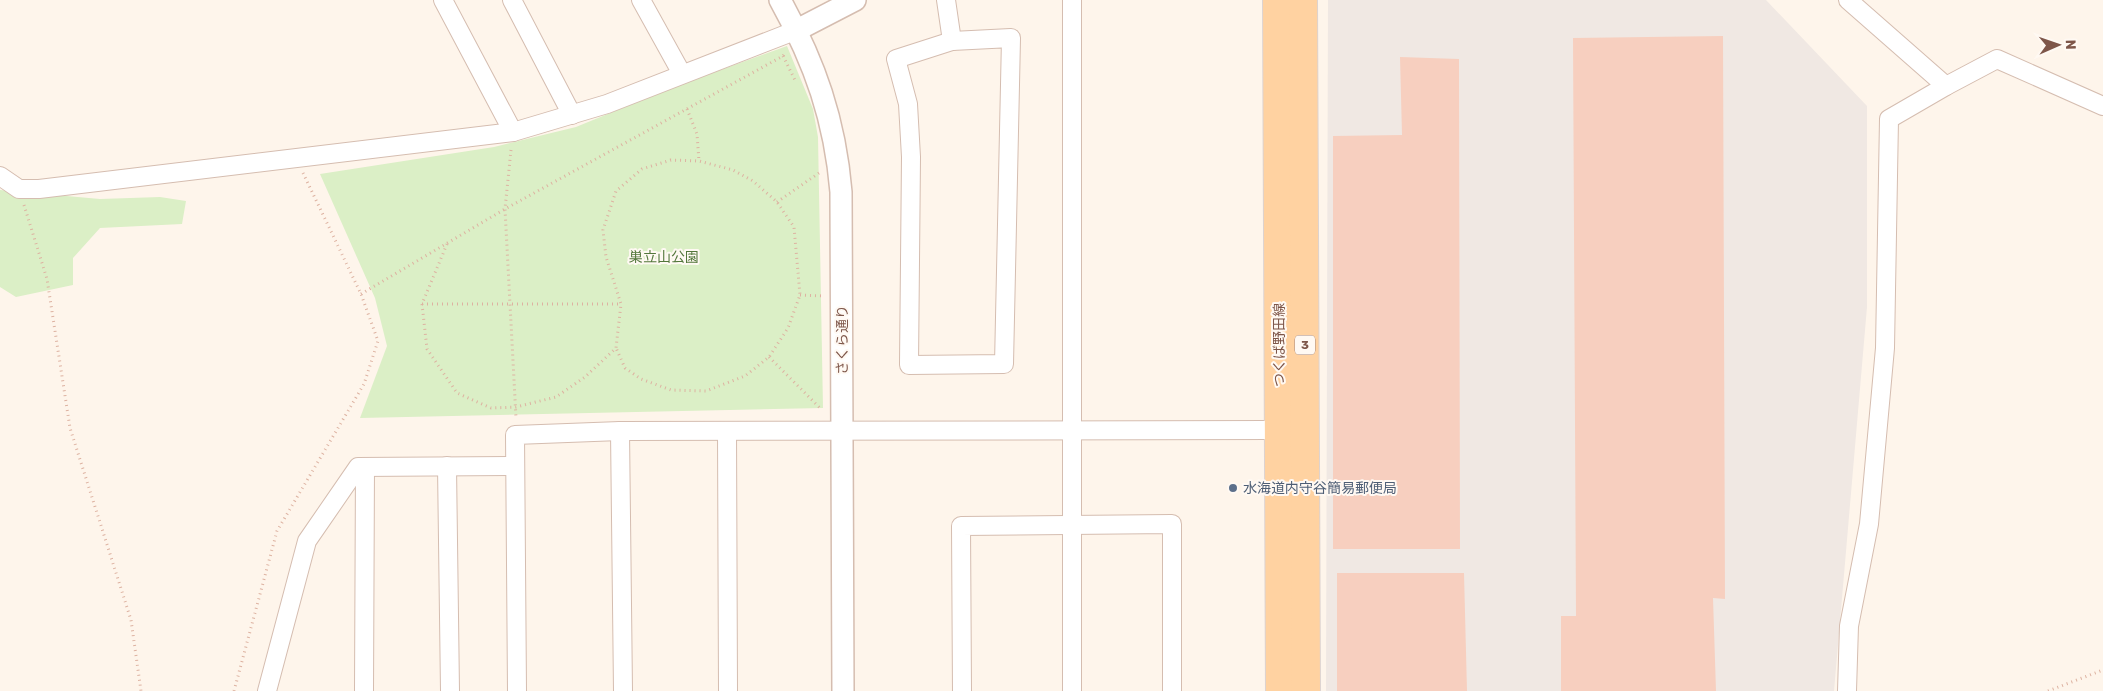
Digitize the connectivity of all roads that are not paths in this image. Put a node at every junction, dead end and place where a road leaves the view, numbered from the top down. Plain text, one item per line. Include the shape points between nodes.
1 (443, 0) edge
2 (512, 0) edge
3 (641, 0) edge
4 (780, 0) edge
5 (855, 0) edge
6 (946, 0) edge
7 (1072, 0) edge
8 (1277, 0) edge
9 (1303, 0) edge
10 (1848, 0) edge
11 (797, 30) junction
12 (952, 41) junction
13 (682, 74) junction
14 (1946, 86) junction
15 (2103, 106) edge
16 (572, 115) junction
17 (513, 132) junction
18 (0, 176) edge
19 (1072, 429) junction
20 (842, 430) junction
21 (1279, 430) junction
22 (620, 431) junction
23 (727, 431) junction
24 (447, 466) junction
25 (515, 466) junction
26 (365, 467) junction
27 (1072, 524) junction
28 (267, 691) edge
29 (364, 691) edge
30 (450, 691) edge
31 (516, 691) edge
32 (623, 691) edge
33 (728, 691) edge
34 (844, 691) edge
35 (962, 691) edge
36 (1072, 691) edge
37 (1172, 691) edge
38 (1280, 691) edge
39 (1306, 691) edge
40 (1847, 691) edge

1 - 17 street
2 - 16 street
3 - 13 street
4 - 11 street, さくら通り
5 - 11 street
6 - 12 street
7 - 19 street
8 - 21 main road, つくば野田線 / 3
9 - 39 main road, つくば野田線 / 3
10 - 14 street
11 - 13 street
11 - 20 street, さくら通り via 823,94 838,160 841,192
12 - 12 street via 1011,38 1004,364 909,365 911,157 908,104 896,59
13 - 16 street
14 - 15 street via 1997,59
14 - 40 street via 1889,119 1885,348 1869,524 1849,626
16 - 17 street
17 - 18 street via 39,189 19,189
19 - 20 street
19 - 21 street
19 - 27 street
20 - 23 street
20 - 34 street, さくら通り
21 - 38 main road, つくば野田線 / 3
22 - 23 street
22 - 25 street via 515,435
22 - 32 street
23 - 33 street
24 - 25 street
24 - 26 street
24 - 30 street
25 - 31 street
26 - 28 street via 358,467 307,541
26 - 29 street
27 - 35 street via 961,526
27 - 36 street
27 - 37 street via 1172,524

